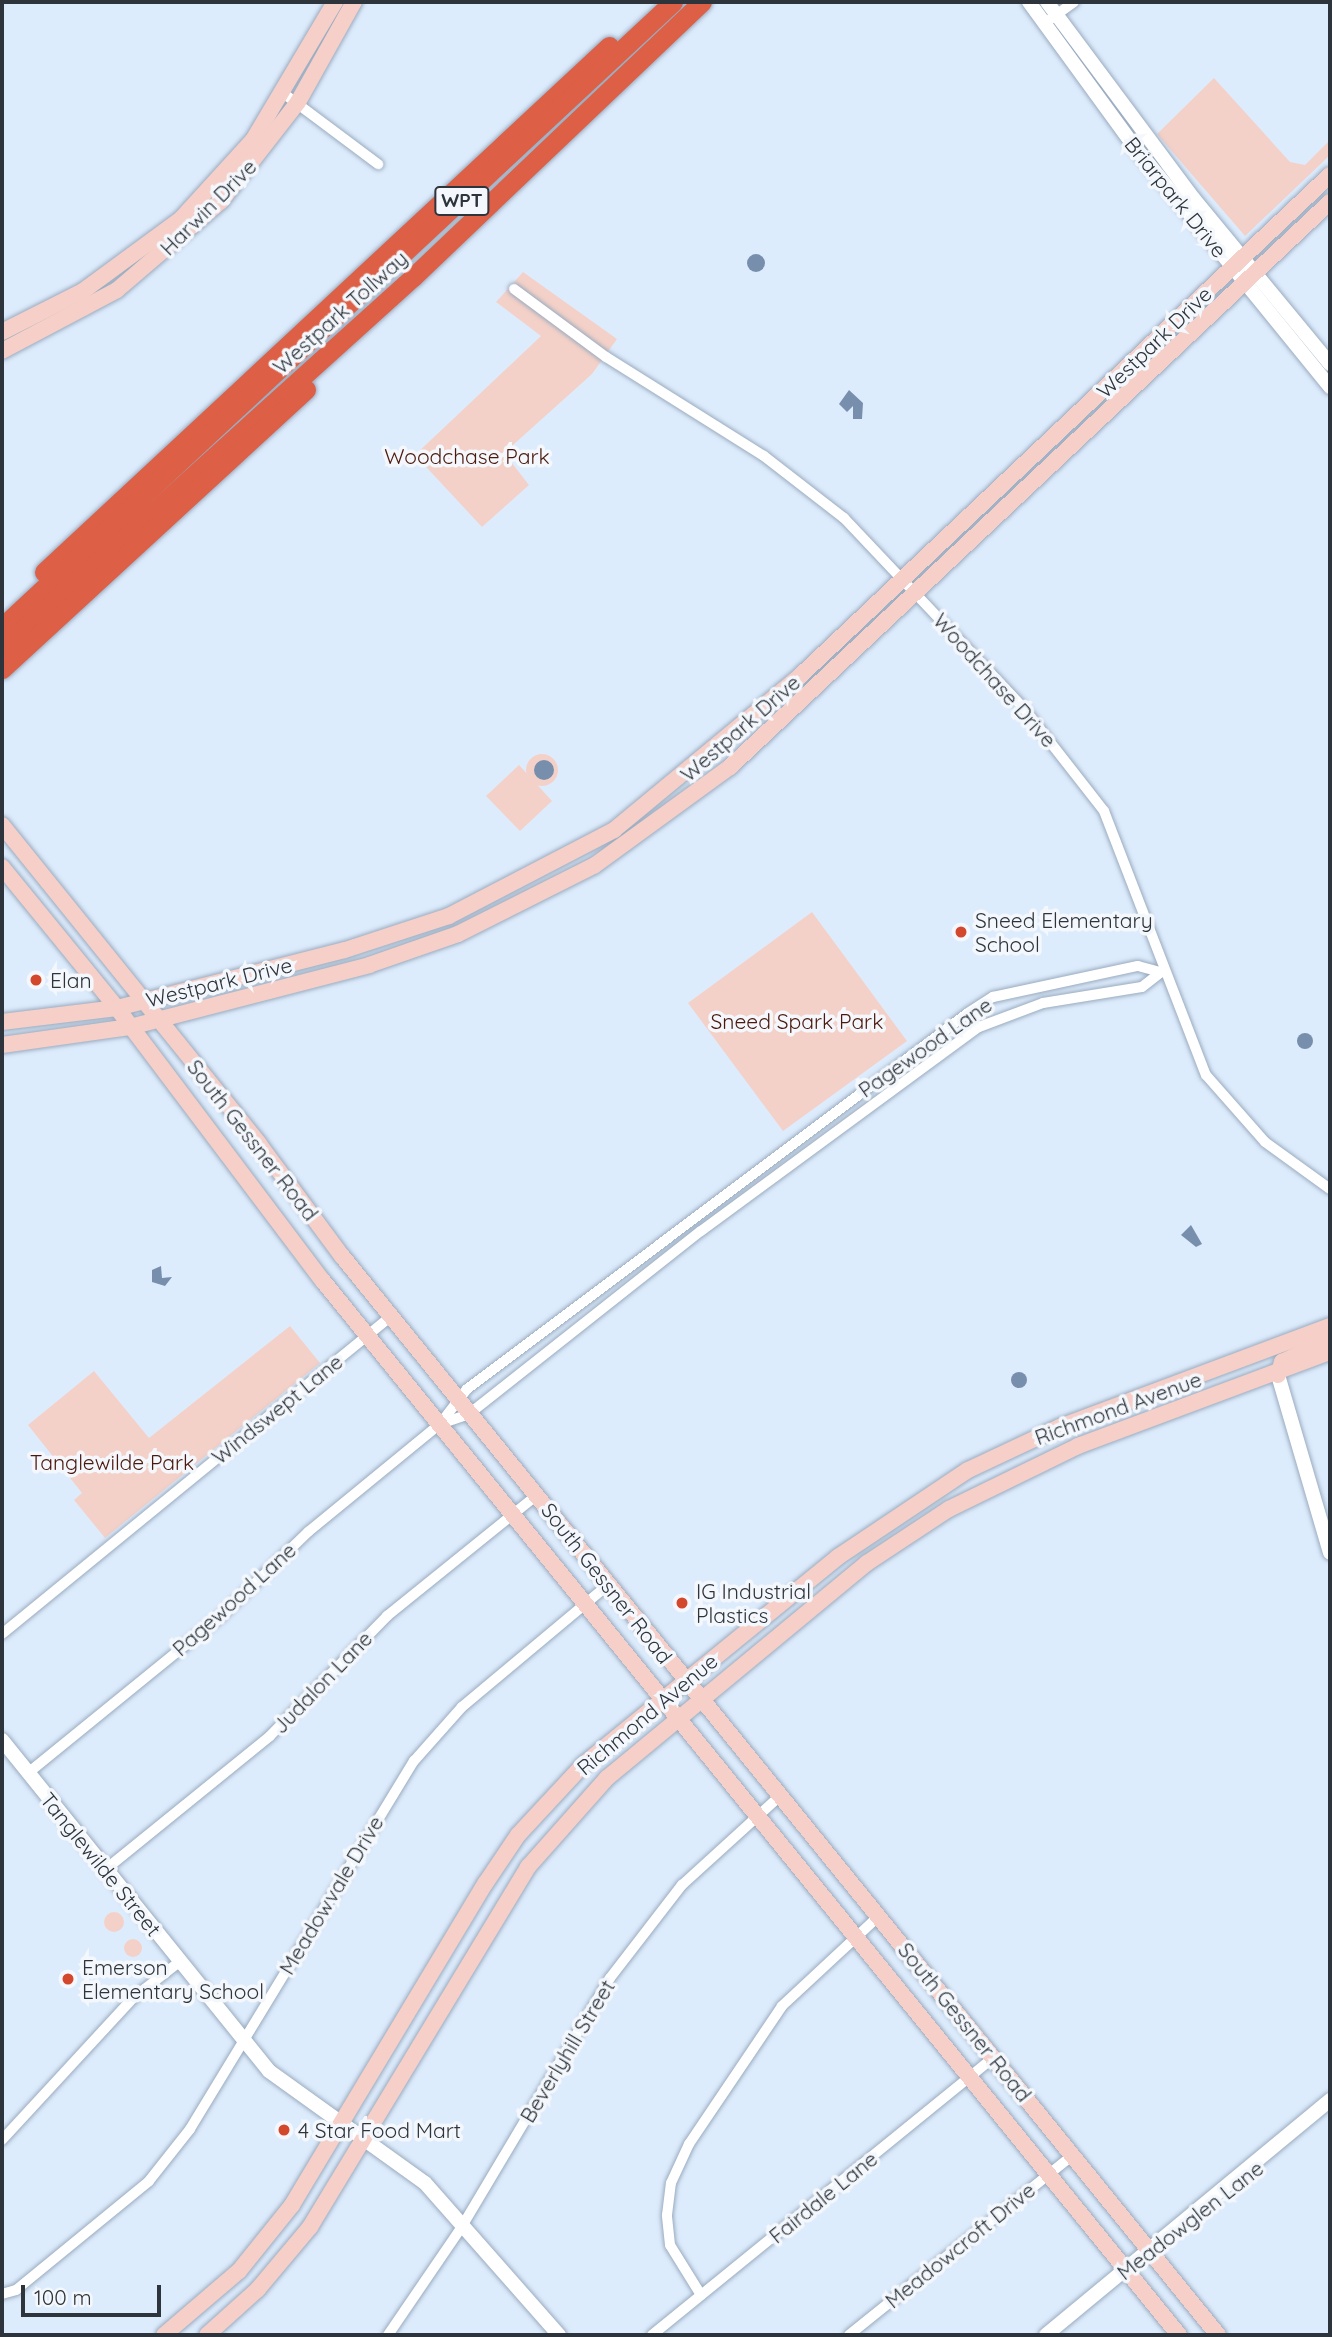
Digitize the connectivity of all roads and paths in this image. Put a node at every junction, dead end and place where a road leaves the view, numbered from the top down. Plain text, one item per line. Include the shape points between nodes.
1 (335, 2) edge
2 (354, 2) edge
3 (664, 2) edge
4 (673, 2) edge
5 (702, 2) edge
6 (1029, 2) edge
7 (1047, 2) edge
8 (1073, 2) edge
9 (1051, 19) junction
10 (283, 93) junction
11 (298, 102) junction
12 (378, 164) dead end
13 (1330, 175) edge
14 (1330, 202) edge
15 (186, 224) junction
16 (1238, 262) junction
17 (413, 277) junction
18 (1251, 277) junction
19 (513, 289) dead end
20 (51, 308) junction
21 (60, 323) junction
22 (2, 332) edge
23 (2, 351) edge
24 (1330, 364) edge
25 (1330, 387) edge
26 (1012, 477) junction
27 (1024, 490) junction
28 (905, 579) junction
29 (916, 592) junction
30 (2, 612) edge
31 (2, 627) edge
32 (2, 648) edge
33 (2, 669) edge
34 (2, 825) edge
35 (26, 855) junction
36 (4, 870) edge
37 (449, 916) junction
38 (457, 934) junction
39 (310, 960) junction
40 (1161, 972) junction
41 (315, 978) junction
42 (145, 1001) junction
43 (117, 1007) junction
44 (159, 1019) junction
45 (2, 1022) edge
46 (130, 1027) junction
47 (2, 1045) edge
48 (291, 1188) junction
49 (1330, 1189) edge
50 (269, 1204) junction
51 (390, 1317) junction
52 (1330, 1326) edge
53 (367, 1336) junction
54 (1330, 1339) edge
55 (1330, 1352) edge
56 (1278, 1376) junction
57 (456, 1398) junction
58 (1117, 1407) junction
59 (469, 1414) junction
60 (440, 1424) junction
61 (1128, 1427) junction
62 (537, 1495) junction
63 (515, 1513) junction
64 (1330, 1553) edge
65 (815, 1575) junction
66 (608, 1585) junction
67 (823, 1598) junction
68 (586, 1602) junction
69 (2, 1634) edge
70 (685, 1682) junction
71 (665, 1698) junction
72 (701, 1702) junction
73 (681, 1718) junction
74 (2, 1740) edge
75 (28, 1773) junction
76 (781, 1795) junction
77 (756, 1814) junction
78 (106, 1869) junction
79 (485, 1884) junction
80 (509, 1899) junction
81 (879, 1916) junction
82 (854, 1936) junction
83 (179, 1962) junction
84 (244, 2040) junction
85 (993, 2058) junction
86 (969, 2078) junction
87 (1330, 2100) edge
88 (339, 2124) junction
89 (361, 2138) junction
90 (2, 2140) edge
91 (1073, 2155) junction
92 (1048, 2174) junction
93 (464, 2222) junction
94 (272, 2232) junction
95 (293, 2249) junction
96 (1150, 2252) junction
97 (1127, 2269) junction
98 (2, 2294) edge
99 (701, 2295) junction
100 (185, 2318) junction
101 (164, 2335) edge
102 (199, 2335) edge
103 (207, 2335) edge
104 (388, 2335) edge
105 (559, 2335) edge
106 (652, 2335) edge
107 (849, 2335) edge
108 (1045, 2335) edge
109 (1179, 2335) edge
110 (1218, 2335) edge

1 - 10 main road, Harwin Drive
2 - 11 main road, Harwin Drive
3 - 30 highway via 578,71
4 - 31 highway, Westpark Tollway / WPT via 251,400
5 - 17 highway, Westpark Tollway / WPT
6 - 9 street, Briarpark Drive
7 - 9 street, Briarpark Drive
8 - 9 street
9 - 16 street, Briarpark Drive via 1137,137
10 - 11 street
10 - 15 main road, Harwin Drive via 253,140
11 - 12 street
11 - 15 main road, Harwin Drive via 251,168
13 - 16 main road, Westpark Drive
14 - 18 main road, Westpark Drive
15 - 20 main road, Harwin Drive
15 - 21 main road, Harwin Drive via 117,290
16 - 18 street, Briarpark Drive
16 - 26 main road, Westpark Drive
17 - 32 highway, Westpark Tollway / WPT
17 - 33 highway via 268,430
18 - 24 street, Briarpark Drive
18 - 25 street, Briarpark Drive
18 - 27 main road, Westpark Drive
19 - 28 street, Woodchase Drive via 606,358 783,470
20 - 21 main road
20 - 22 main road, Harwin Drive
21 - 23 main road, Harwin Drive
26 - 27 main road
26 - 28 main road, Westpark Drive
27 - 29 main road, Westpark Drive
28 - 29 street, Woodchase Drive
28 - 37 main road, Westpark Drive via 652,805 582,851
29 - 38 main road, Westpark Drive via 701,792 595,865
29 - 40 street, Woodchase Drive via 1042,729 1104,811 1147,914
34 - 35 main road, South Gessner Road
35 - 36 main road
35 - 42 main road, South Gessner Road
36 - 43 main road, South Gessner Road
37 - 38 main road
37 - 39 main road, Westpark Drive
38 - 41 main road, Westpark Drive
39 - 41 main road
39 - 42 main road, Westpark Drive
40 - 49 street, Woodchase Drive via 1188,1042 1218,1091 1265,1142
40 - 57 street, Pagewood Lane via 1138,966 993,997 645,1249
40 - 59 street, Pagewood Lane via 1142,987 1043,1003 979,1027 709,1225
41 - 44 main road, Westpark Drive
42 - 43 main road, Westpark Drive
42 - 44 main road, South Gessner Road
43 - 45 main road, Westpark Drive
43 - 46 main road, South Gessner Road
44 - 46 main road, Westpark Drive
44 - 48 main road, South Gessner Road
46 - 47 main road, Westpark Drive
46 - 50 main road, South Gessner Road
48 - 50 main road
48 - 51 main road, South Gessner Road
50 - 53 main road, South Gessner Road
51 - 53 street, Windswept Lane
51 - 57 main road, South Gessner Road
52 - 58 main road, Richmond Avenue
53 - 60 main road, South Gessner Road
53 - 69 street, Windswept Lane
54 - 56 main road via 1282,1362
55 - 56 main road, Richmond Avenue
56 - 61 main road, Richmond Avenue
56 - 64 street
57 - 59 main road, South Gessner Road
57 - 60 street, Pagewood Lane
58 - 61 main road
58 - 65 main road, Richmond Avenue via 968,1469
59 - 60 street, Pagewood Lane
59 - 62 main road, South Gessner Road
60 - 63 main road, South Gessner Road
60 - 75 street, Pagewood Lane via 308,1532 221,1616
61 - 67 main road, Richmond Avenue via 986,1488
62 - 63 street, Judalon Lane
62 - 66 main road, South Gessner Road
63 - 68 main road, South Gessner Road
63 - 78 street, Judalon Lane via 381,1622 277,1730
65 - 67 main road
65 - 70 main road, Richmond Avenue
66 - 68 street, Meadowvale Drive
66 - 70 main road, South Gessner Road
67 - 72 main road, Richmond Avenue
68 - 71 main road, South Gessner Road
68 - 84 street, Meadowvale Drive via 462,1707 414,1760
70 - 71 main road, Richmond Avenue
70 - 72 main road, South Gessner Road
71 - 73 main road, South Gessner Road
71 - 79 main road, Richmond Avenue via 558,1789
72 - 73 main road, Richmond Avenue
72 - 76 main road, South Gessner Road
73 - 77 main road, South Gessner Road
73 - 80 main road, Richmond Avenue via 560,1825
74 - 75 street, Tanglewilde Street
75 - 78 street, Tanglewilde Street
76 - 77 street, Beverlyhill Street
76 - 81 main road, South Gessner Road
77 - 82 main road, South Gessner Road
77 - 93 street, Beverlyhill Street via 682,1885 610,1978
78 - 83 street, Tanglewilde Street
79 - 80 main road
79 - 88 main road, Richmond Avenue
80 - 89 main road, Richmond Avenue
81 - 82 street
81 - 85 main road, South Gessner Road
82 - 86 main road, South Gessner Road
82 - 99 street via 782,2006 748,2051 671,2183 670,2245
83 - 84 street, Tanglewilde Street
83 - 90 street via 133,1998
84 - 88 street, Tanglewilde Street via 289,2090
84 - 98 street, Meadowvale Drive via 149,2181 21,2286
85 - 86 street, Fairdale Lane
85 - 91 main road, South Gessner Road
86 - 92 main road, South Gessner Road
86 - 99 street, Fairdale Lane
87 - 96 street, Meadowglen Lane
88 - 89 street, Tanglewilde Street
88 - 94 main road, Richmond Avenue
89 - 93 street, Tanglewilde Street via 425,2183
89 - 95 main road, Richmond Avenue
91 - 92 street, Meadowcroft Drive
91 - 96 main road, South Gessner Road
92 - 97 main road, South Gessner Road
92 - 107 street, Meadowcroft Drive
93 - 104 street, Beverlyhill Street
93 - 105 street, Tanglewilde Street
94 - 95 main road
94 - 100 main road, Richmond Avenue
95 - 103 main road, Richmond Avenue
96 - 97 street, Meadowglen Lane
96 - 110 main road, South Gessner Road
97 - 108 street, Meadowglen Lane
97 - 109 main road, South Gessner Road
99 - 106 street, Fairdale Lane
100 - 101 main road, Richmond Avenue
100 - 102 main road

